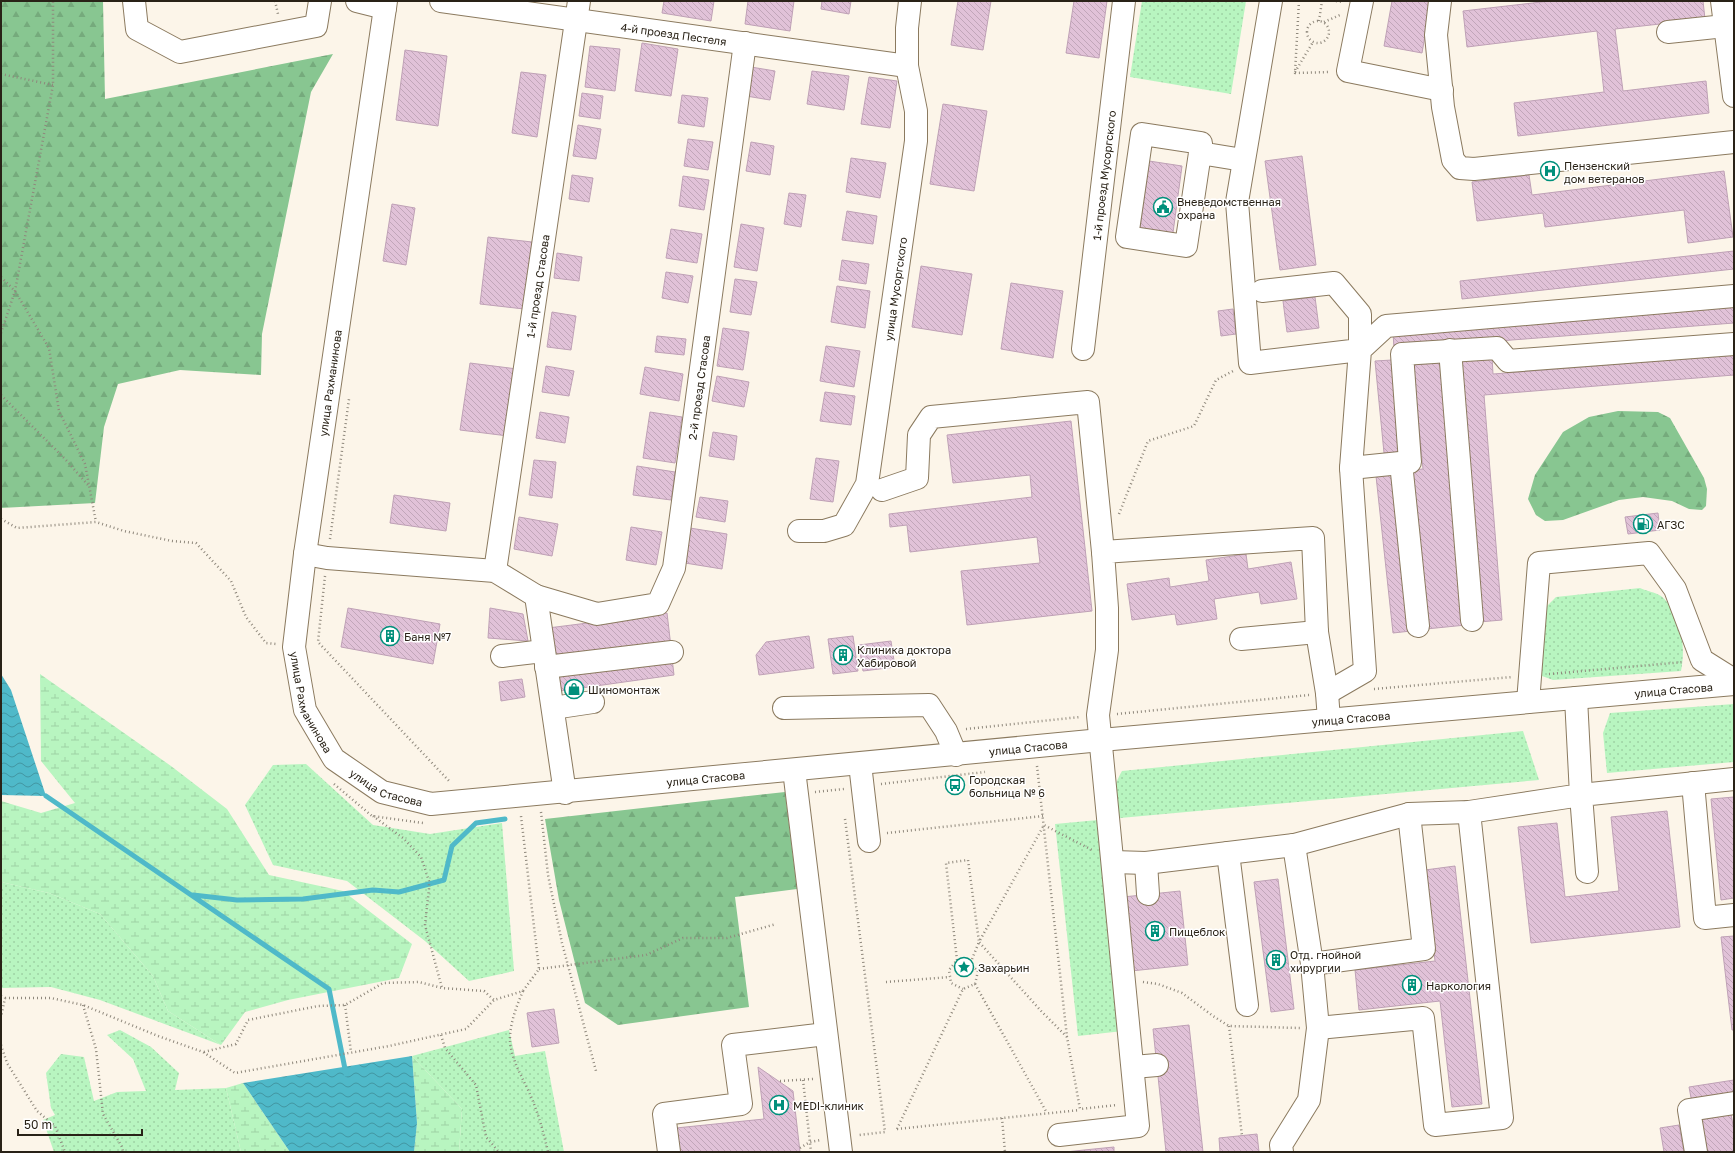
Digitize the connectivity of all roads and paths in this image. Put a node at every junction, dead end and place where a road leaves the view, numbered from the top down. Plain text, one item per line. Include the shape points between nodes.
1 (53, 1) edge
2 (134, 1) edge
3 (320, 1) edge
4 (358, 1) edge
5 (440, 1) edge
6 (910, 1) edge
7 (1124, 1) edge
8 (1272, 1) edge
9 (1300, 1) edge
10 (1322, 1) edge
11 (1362, 1) edge
12 (1440, 1) edge
13 (1722, 1) edge
14 (385, 4) edge
15 (578, 10) edge
16 (1319, 21) junction
17 (1725, 26) junction
18 (1668, 32) dead end
19 (1314, 42) junction
20 (745, 43) junction
21 (907, 66) junction
22 (1348, 72) junction
23 (1295, 73) junction
24 (1, 74) edge
25 (53, 85) junction
26 (1442, 90) junction
27 (1734, 96) edge
28 (1734, 142) edge
29 (1200, 153) junction
30 (1243, 160) junction
31 (1, 277) edge
32 (15, 291) junction
33 (1262, 291) dead end
34 (1734, 296) edge
35 (1, 333) edge
36 (1734, 344) edge
37 (1083, 349) dead end
38 (1360, 350) junction
39 (1450, 350) junction
40 (1250, 363) junction
41 (350, 393) dead end
42 (1, 395) edge
43 (1401, 464) junction
44 (1351, 468) junction
45 (89, 485) junction
46 (882, 490) dead end
47 (1118, 515) dead end
48 (1, 519) edge
49 (96, 522) junction
50 (799, 531) dead end
51 (1103, 552) junction
52 (305, 554) junction
53 (327, 558) junction
54 (495, 571) junction
55 (536, 596) junction
56 (1472, 620) dead end
57 (1418, 626) dead end
58 (1317, 632) junction
59 (1241, 639) dead end
60 (294, 647) junction
61 (672, 652) dead end
62 (502, 656) dead end
63 (545, 659) junction
64 (1734, 680) edge
65 (1734, 684) edge
66 (1327, 693) junction
67 (1576, 698) junction
68 (593, 702) dead end
69 (1528, 702) junction
70 (553, 708) junction
71 (784, 708) dead end
72 (1098, 715) junction
73 (1329, 720) junction
74 (946, 731) junction
75 (1101, 740) junction
76 (956, 755) junction
77 (334, 759) joint
78 (860, 764) junction
79 (1037, 766) dead end
80 (794, 770) junction
81 (1734, 779) edge
82 (331, 782) dead end
83 (456, 782) dead end
84 (1693, 783) junction
85 (566, 793) junction
86 (539, 795) junction
87 (797, 795) junction
88 (1580, 795) junction
89 (843, 796) dead end
90 (511, 808) junction
91 (1469, 812) junction
92 (1409, 814) junction
93 (372, 816) junction
94 (521, 816) junction
95 (845, 816) dead end
96 (1043, 816) junction
97 (426, 824) dead end
98 (1044, 825) junction
99 (847, 837) junction
100 (869, 838) junction
101 (1294, 846) junction
102 (1228, 853) junction
103 (1113, 862) junction
104 (1146, 863) junction
105 (1587, 872) dead end
106 (1148, 894) dead end
107 (1734, 915) edge
108 (776, 924) dead end
109 (979, 942) junction
110 (958, 960) junction
111 (970, 964) junction
112 (1312, 964) junction
113 (568, 965) junction
114 (539, 969) junction
115 (950, 977) junction
116 (1124, 980) junction
117 (886, 982) dead end
118 (975, 984) junction
119 (442, 988) junction
120 (963, 989) junction
121 (523, 991) junction
122 (1, 997) edge
123 (6, 998) junction
124 (494, 1000) junction
125 (83, 1005) junction
126 (345, 1005) junction
127 (1247, 1005) dead end
128 (1, 1017) edge
129 (1229, 1026) junction
130 (1318, 1028) junction
131 (826, 1034) junction
132 (442, 1035) junction
133 (1067, 1037) junction
134 (1, 1045) edge
135 (203, 1052) junction
136 (351, 1052) junction
137 (1156, 1065) dead end
138 (1133, 1067) junction
139 (596, 1070) dead end
140 (780, 1081) dead end
141 (1136, 1103) junction
142 (1734, 1103) edge
143 (1080, 1109) junction
144 (1047, 1113) junction
145 (1002, 1118) junction
146 (1082, 1133) junction
147 (1059, 1135) dead end
148 (1242, 1136) dead end
149 (859, 1141) dead end
150 (810, 1142) junction
151 (800, 1148) dead end
152 (65, 1152) edge
153 (123, 1152) edge
154 (499, 1152) edge
155 (548, 1152) edge
156 (669, 1152) edge
157 (811, 1152) edge
158 (841, 1152) edge
159 (1005, 1152) edge
160 (1282, 1152) edge
161 (1696, 1152) edge

1 - 25 path
2 - 3 street via 137,29 180,52 316,26
4 - 14 street
5 - 15 street, 4-й проезд Пестеля
6 - 21 street, улица Мусоргского
7 - 37 street, 1-й проезд Мусоргского
8 - 30 street
9 - 23 path
10 - 16 path
11 - 22 street
12 - 26 street via 1436,35
13 - 17 street
14 - 52 street, улица Рахманинова
15 - 20 street, 4-й проезд Пестеля
15 - 54 street, 1-й проезд Стасова
16 - 19 path via 1311,24 1308,30 1309,37
16 - 19 path via 1329,28 1329,36 1324,41
17 - 18 street
17 - 27 street
19 - 23 path
20 - 21 street, 4-й проезд Пестеля
20 - 55 street, 2-й проезд Стасова via 674,568 658,604 597,614
21 - 50 street, улица Мусоргского via 916,111 916,141 867,484 844,525 824,531
22 - 23 path
22 - 26 street
24 - 25 path
25 - 32 path
26 - 28 street via 1452,160 1460,168 1474,169
29 - 29 street via 1202,143 1142,134 1127,237 1186,246
29 - 30 street
30 - 40 street via 1237,202
31 - 32 path
32 - 35 path
32 - 45 path via 49,348 59,411 85,464
33 - 38 street via 1334,283 1360,314
34 - 38 street via 1386,326
36 - 39 street via 1508,361 1497,348
38 - 40 street
38 - 44 street
39 - 43 street via 1402,354 1410,462
39 - 56 street
40 - 47 path via 1216,380 1194,426 1148,441
41 - 53 path
42 - 45 path
43 - 44 street
43 - 57 street
44 - 66 street via 1364,671
45 - 49 path
46 - 51 street via 917,478 918,435 931,417 1088,402
48 - 49 path via 17,528
49 - 60 path via 124,531 196,544 231,581 246,617 266,643
51 - 58 street via 1313,538
51 - 72 street via 1107,608 1106,650
52 - 53 street
52 - 60 street, улица Рахманинова
53 - 54 street
53 - 83 path via 318,642 449,782
54 - 55 street
55 - 63 street
58 - 59 street
58 - 66 street
60 - 77 street, улица Рахманинова via 305,710
61 - 63 street
62 - 63 street
63 - 70 street
64 - 69 street via 1702,660 1675,588 1649,553 1539,562
65 - 67 street, улица Стасова
66 - 72 path
66 - 73 street
67 - 69 street, улица Стасова
67 - 88 street
68 - 70 street
69 - 73 street, улица Стасова
70 - 85 street
71 - 74 street via 929,705
72 - 74 path
72 - 75 street
73 - 75 street, улица Стасова
74 - 76 street
75 - 76 street, улица Стасова
75 - 103 street
76 - 78 street, улица Стасова
77 - 90 street, улица Стасова via 382,792 431,804
78 - 80 street, улица Стасова
78 - 100 street
79 - 96 path
80 - 85 street, улица Стасова
80 - 87 street
81 - 84 street
82 - 93 path
84 - 88 street
84 - 107 street via 1705,918
85 - 86 street, улица Стасова
86 - 90 street, улица Стасова
86 - 113 path via 548,875
87 - 89 path via 843,789
87 - 131 street via 801,841 811,881
88 - 91 street
88 - 105 street
90 - 94 path
90 - 94 path
91 - 92 street
91 - 130 street via 1502,1118 1435,1125 1423,1018
92 - 101 street
92 - 112 street via 1424,949
93 - 97 path
93 - 119 path via 404,838 421,857 429,881 426,925
94 - 114 path
95 - 99 path
96 - 98 path
96 - 100 path
98 - 103 path
98 - 109 path
98 - 133 path
99 - 100 path
99 - 149 path via 885,1132 859,1135
101 - 102 street
101 - 112 street
102 - 104 street
102 - 127 street
103 - 104 street
103 - 116 street
104 - 106 street
108 - 113 path via 727,938 683,938 646,955
109 - 110 path via 968,860 946,863
109 - 111 path
109 - 133 path
110 - 111 path
110 - 115 path via 949,970
111 - 118 path via 978,971
112 - 130 street
113 - 114 path
113 - 139 path
114 - 121 path
115 - 117 path
115 - 120 path via 951,983
116 - 129 path via 1158,984 1182,993
116 - 138 street
118 - 120 path
118 - 144 path
119 - 124 path via 484,991
119 - 126 path via 419,982 383,983
120 - 145 path via 897,1129
121 - 124 path
121 - 155 path via 516,1008 510,1036 512,1055 533,1101 544,1131
122 - 123 path
123 - 125 path via 51,998
123 - 128 path
124 - 132 path via 466,1029
125 - 135 path
125 - 153 path via 96,1049 102,1114
126 - 135 path via 318,1006 248,1020 236,1044
126 - 136 path
129 - 130 path
129 - 148 path
130 - 160 street via 1309,1100 1281,1145
131 - 156 street via 733,1045 741,1104 664,1114
131 - 158 street
132 - 136 path
132 - 154 path via 445,1048 476,1085 486,1137
133 - 143 path
134 - 152 path via 7,1063 37,1111 55,1126
135 - 136 path via 235,1073
137 - 138 street
138 - 141 street
140 - 150 path via 803,1080
141 - 143 path
141 - 146 street via 1138,1126
142 - 161 street via 1689,1110
143 - 144 path
143 - 146 path
144 - 145 path
145 - 159 path
146 - 147 street
150 - 151 path
150 - 157 path

